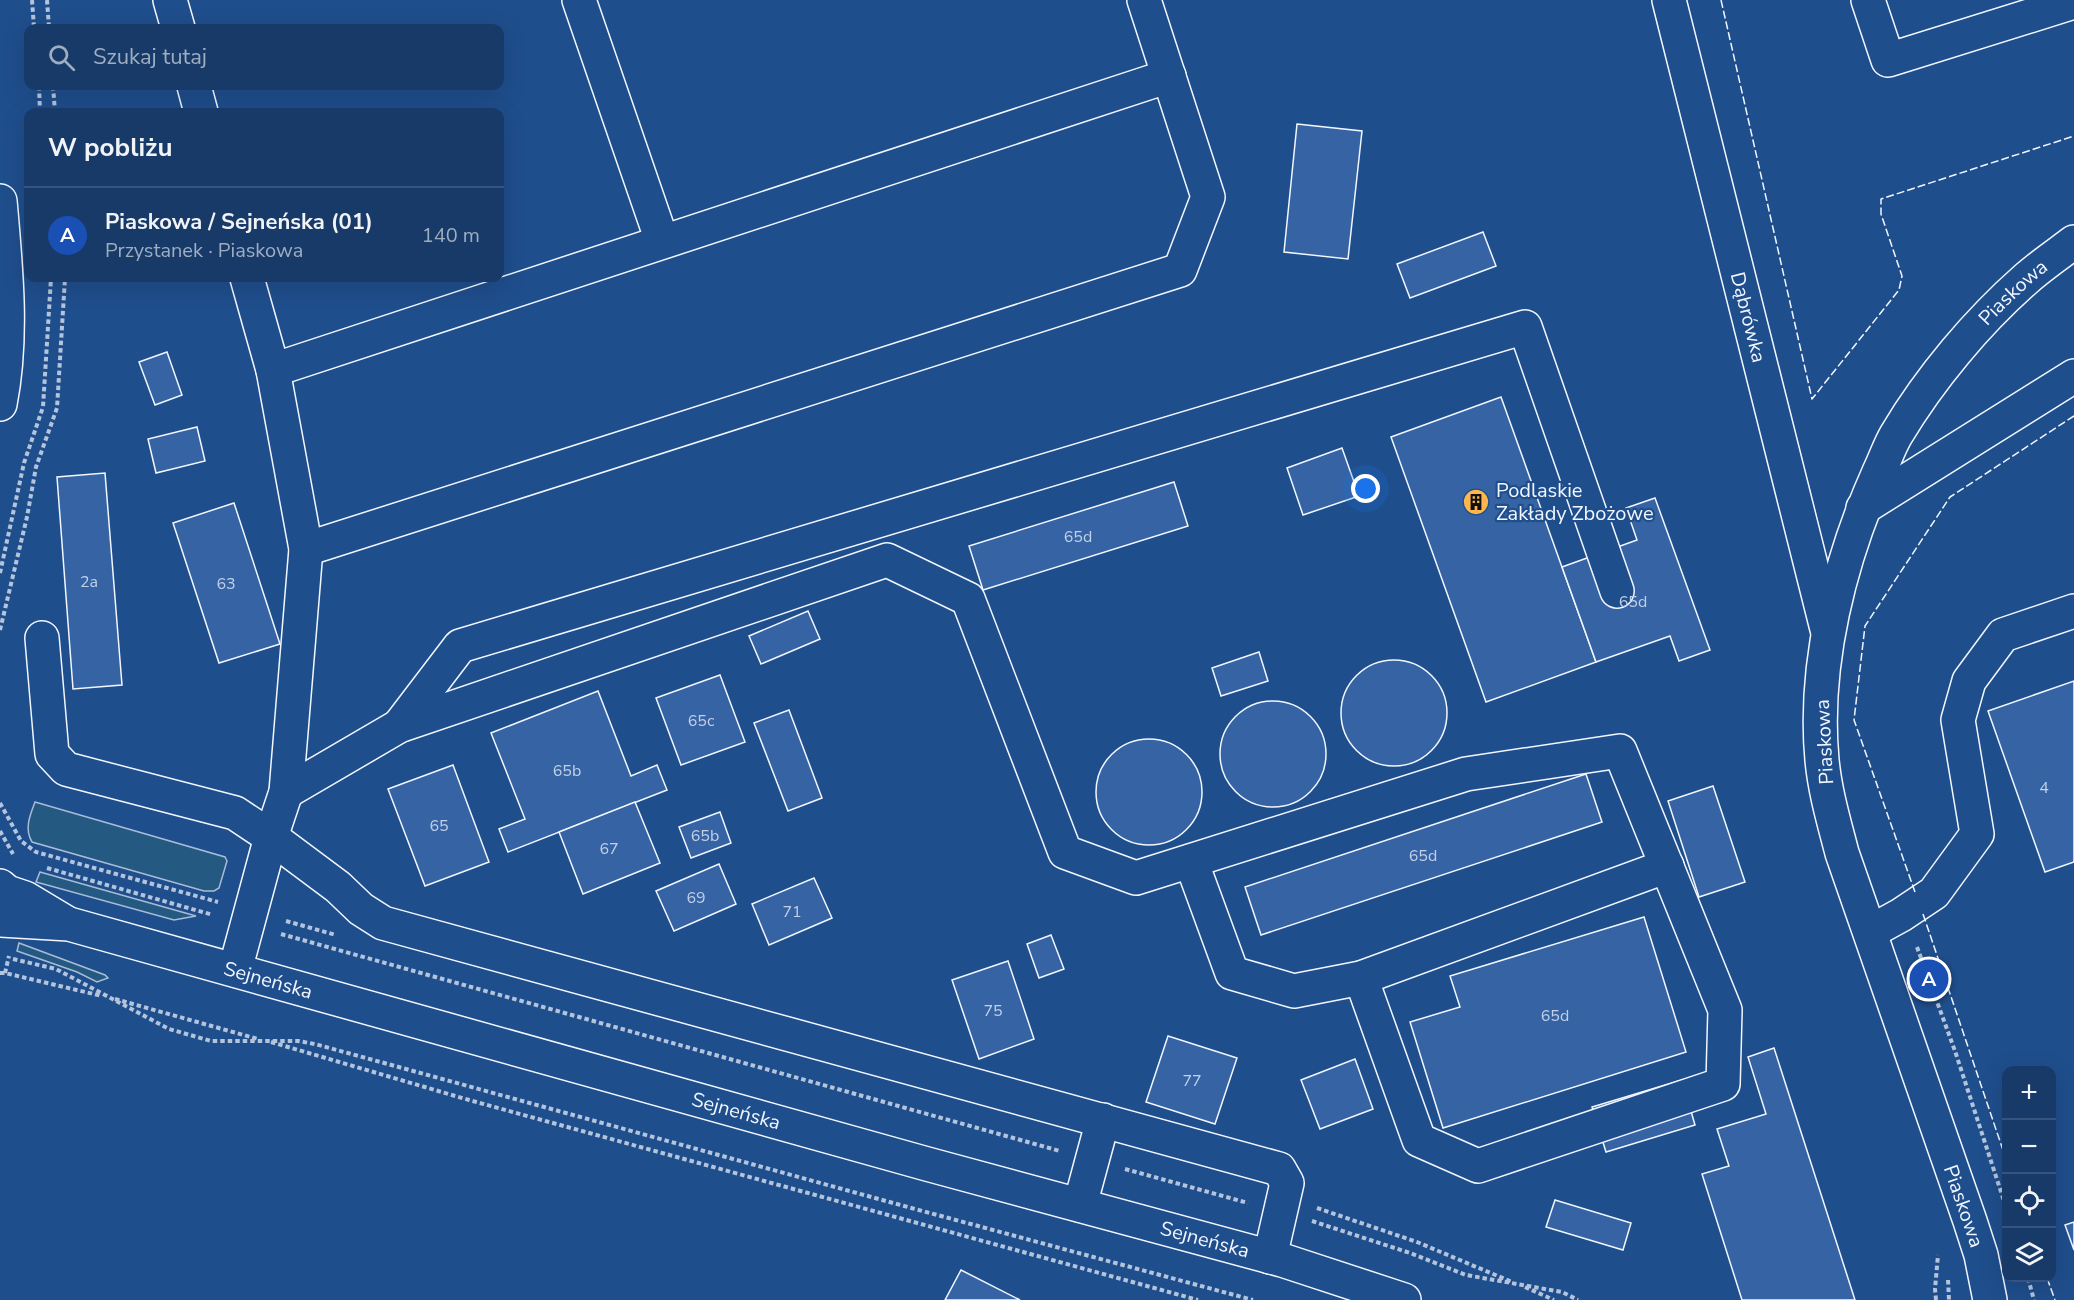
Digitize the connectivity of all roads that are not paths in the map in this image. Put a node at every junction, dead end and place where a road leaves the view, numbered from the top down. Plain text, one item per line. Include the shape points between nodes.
1 (170, 0) edge
2 (1144, 0) edge
3 (1669, 0) edge
4 (1868, 0) edge
5 (589, 2) edge
6 (2074, 2) edge
7 (1991, 13) edge
8 (177, 24) edge
9 (1169, 76) junction
10 (195, 90) edge
11 (200, 108) edge
12 (0, 201) edge
13 (662, 241) junction
14 (2074, 242) edge
15 (248, 282) edge
16 (273, 370) junction
17 (2074, 376) edge
18 (0, 404) edge
19 (1863, 508) junction
20 (306, 549) junction
21 (1617, 591) dead end
22 (2074, 610) edge
23 (1828, 634) junction
24 (42, 638) dead end
25 (399, 726) junction
26 (286, 792) junction
27 (271, 837) junction
28 (1191, 861) junction
29 (1667, 866) junction
30 (8, 873) edge
31 (0, 920) edge
32 (69, 924) junction
33 (1870, 932) junction
34 (235, 970) junction
35 (1361, 978) junction
36 (1103, 1120) junction
37 (1080, 1205) junction
38 (1270, 1257) junction
39 (1404, 1300) edge
40 (1990, 1300) edge

1 - 8 street
2 - 9 street
3 - 23 street, Dąbrówka
4 - 7 street via 1887,60
5 - 13 street
6 - 7 street
9 - 13 street
9 - 20 street via 1208,197 1180,270
10 - 11 street
12 - 18 street via 7,321
13 - 16 street
14 - 19 street, Piaskowa via 2026,279 1935,377 1896,436
15 - 16 street
16 - 20 street
17 - 19 street
19 - 23 street, Piaskowa
20 - 26 street
21 - 25 street via 1525,327 460,646
22 - 33 street via 2003,635 1969,681 1958,720 1977,834 1934,893
23 - 33 street, Piaskowa via 1820,699 1822,760 1842,853
24 - 27 street via 52,754 66,769 235,813
25 - 26 street
25 - 28 street via 886,560 968,599 1065,852 1136,878
26 - 27 street
27 - 34 street
27 - 36 street via 383,923
28 - 29 street via 1466,774 1620,751
28 - 35 street via 1232,973 1294,991
29 - 35 street
29 - 35 street via 1725,1010 1723,1084 1478,1166 1419,1140
30 - 32 street, Sejneńska via 8,892
31 - 32 street, Sejneńska
32 - 34 street, Sejneńska
33 - 40 street, Piaskowa via 1970,1221
34 - 37 street, Sejneńska
36 - 37 street
36 - 38 street via 1280,1169 1287,1183
37 - 38 street, Sejneńska
38 - 39 street, Sejneńska

